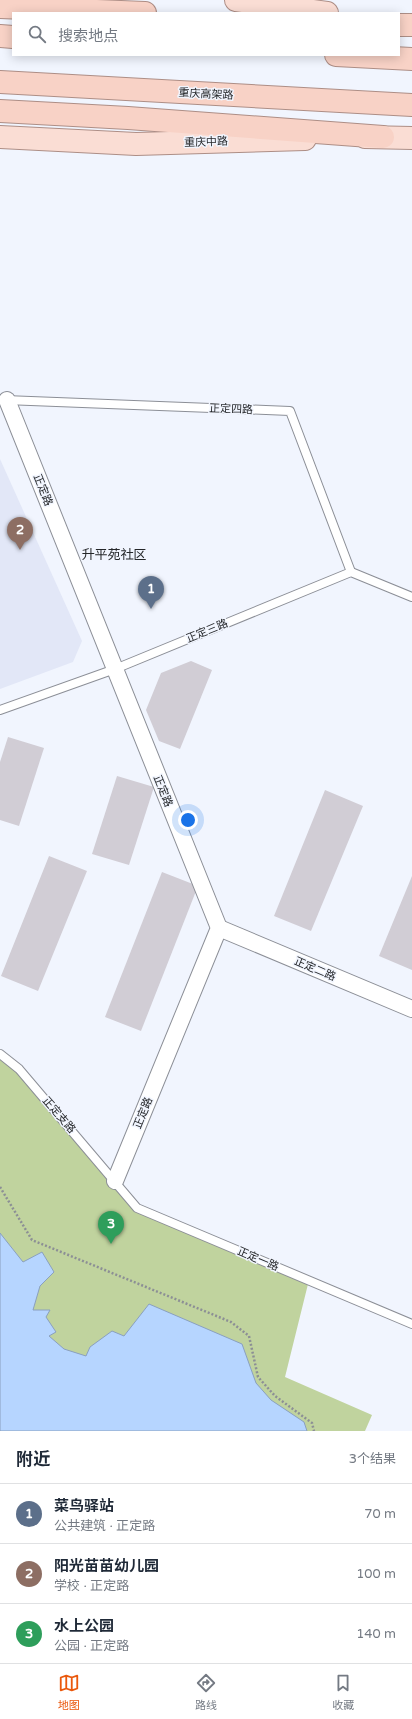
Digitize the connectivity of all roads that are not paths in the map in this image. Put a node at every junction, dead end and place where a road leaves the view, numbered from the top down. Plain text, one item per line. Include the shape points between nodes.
1 (236, 0) edge
2 (0, 7) edge
3 (113, 12) edge
4 (320, 12) edge
5 (400, 24) edge
6 (412, 25) edge
7 (0, 36) edge
8 (12, 37) edge
9 (355, 56) edge
10 (412, 59) edge
11 (0, 82) edge
12 (412, 105) edge
13 (0, 111) edge
14 (0, 137) edge
15 (383, 137) junction
16 (412, 138) edge
17 (3, 400) edge
18 (351, 572) junction
19 (412, 596) edge
20 (115, 669) junction
21 (0, 710) edge
22 (219, 928) junction
23 (412, 1009) edge
24 (0, 1054) edge
25 (115, 1181) junction
26 (412, 1324) edge

1 - 4 main road
2 - 3 highway
5 - 6 highway
7 - 8 highway
9 - 10 highway
11 - 12 highway, 重庆高架路
13 - 15 highway
14 - 15 main road, 重庆中路 via 136,144
15 - 16 main road, 重庆中路
17 - 18 lane, 正定四路 via 290,411
17 - 20 street, 正定路
18 - 19 lane
18 - 20 lane, 正定三路
20 - 21 lane, 正定三路
20 - 22 street, 正定路
22 - 23 street, 正定二路
22 - 25 street, 正定路
24 - 25 lane, 正定支路 via 20,1069
25 - 26 lane, 正定一路 via 137,1208

